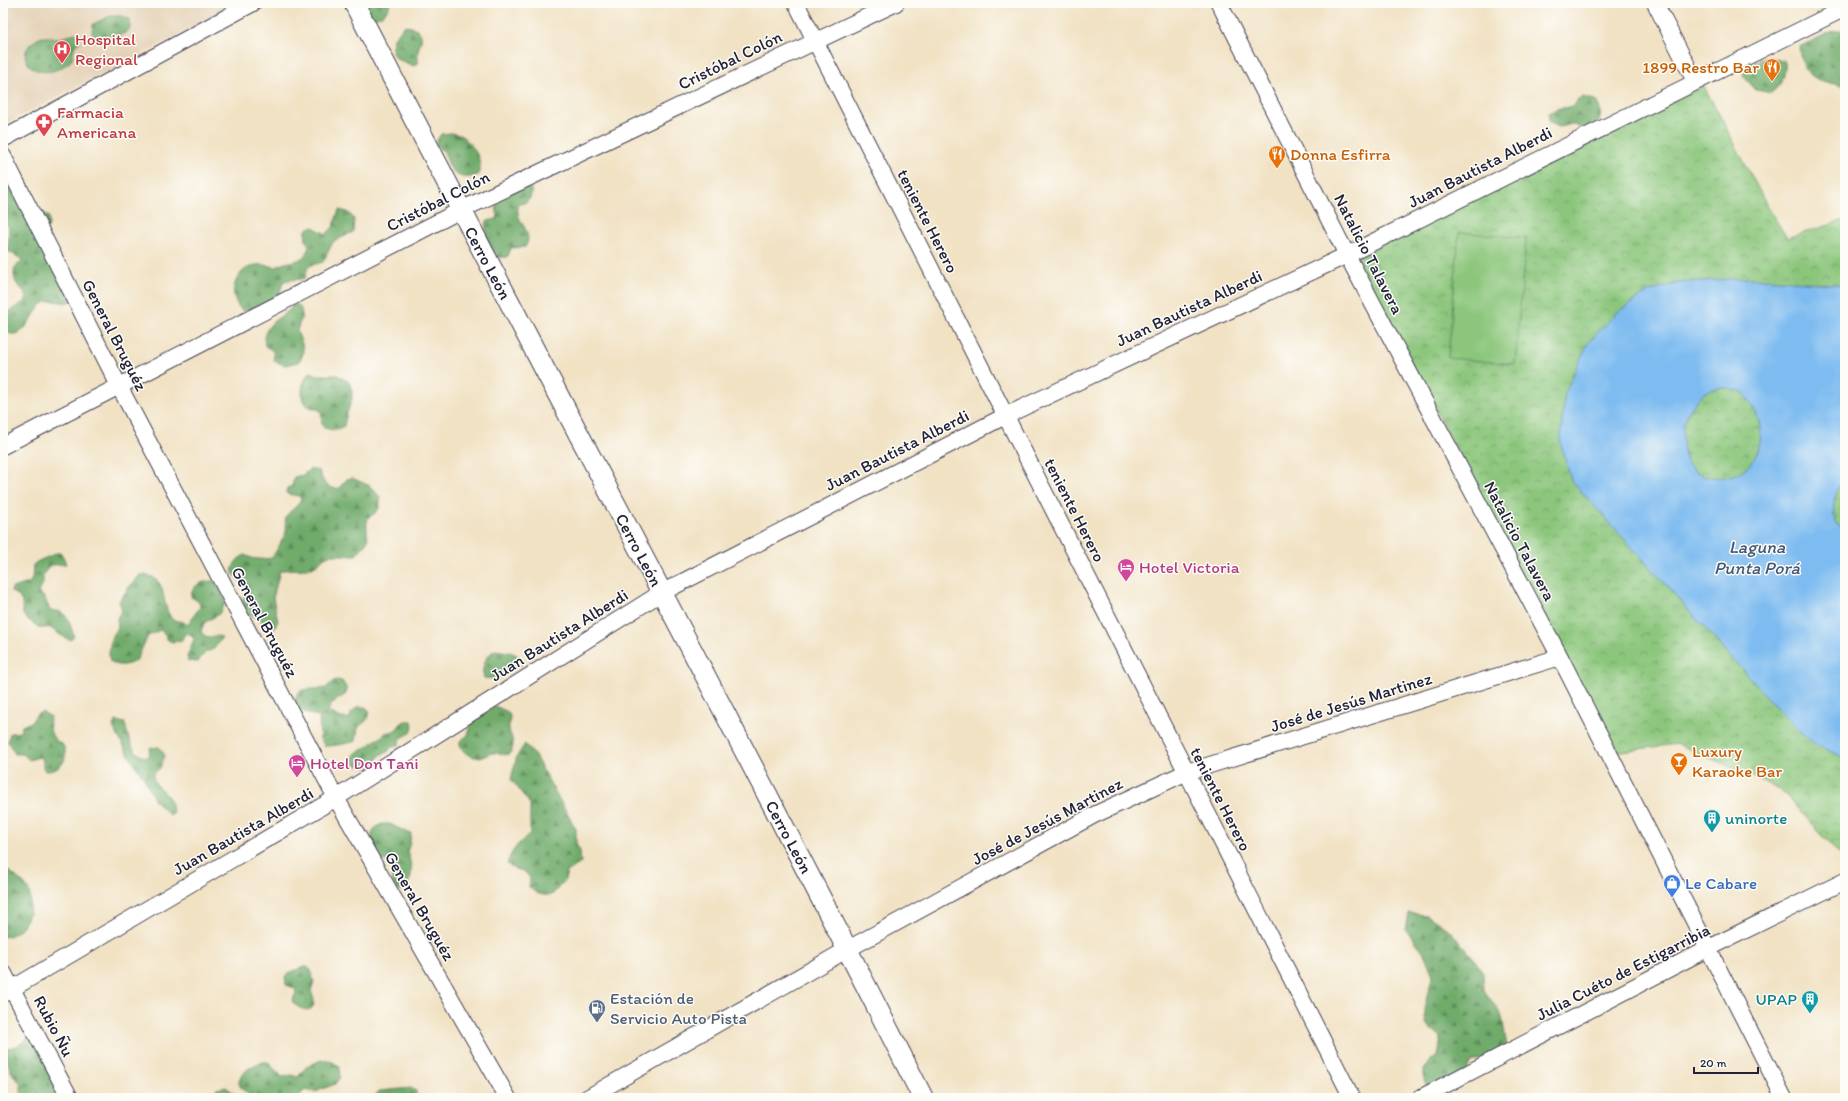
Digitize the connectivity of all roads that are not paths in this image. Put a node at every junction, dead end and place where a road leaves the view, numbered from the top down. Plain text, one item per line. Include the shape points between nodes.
1 (253, 3) edge
2 (354, 3) edge
3 (796, 3) edge
4 (896, 3) edge
5 (1219, 3) edge
6 (1655, 3) edge
7 (1845, 8) edge
8 (815, 40) junction
9 (1695, 81) junction
10 (3, 139) edge
11 (3, 156) edge
12 (460, 210) junction
13 (1347, 255) junction
14 (119, 386) junction
15 (1005, 416) junction
16 (3, 446) edge
17 (662, 593) junction
18 (1560, 657) junction
19 (1187, 772) junction
20 (336, 798) junction
21 (1845, 881) edge
22 (848, 949) junction
23 (1707, 949) junction
24 (3, 972) edge
25 (8, 991) edge
26 (70, 1098) edge
27 (508, 1098) edge
28 (586, 1098) edge
29 (923, 1098) edge
30 (1352, 1098) edge
31 (1420, 1098) edge
32 (1784, 1098) edge

1 - 10 street
2 - 12 street, Cerro León
3 - 8 street, teniente Herero
4 - 8 street, Cristóbal Colón
5 - 13 street, Natalicio Talavera
6 - 9 street
7 - 9 street, Juan Bautista Alberdi
8 - 12 street, Cristóbal Colón
8 - 15 street, teniente Herero
9 - 13 street, Juan Bautista Alberdi
11 - 14 street, General Bruguéz
12 - 14 street, Cristóbal Colón
12 - 17 street, Cerro León
13 - 15 street, Juan Bautista Alberdi
13 - 18 street, Natalicio Talavera
14 - 16 street, Cristóbal Colón
14 - 20 street, General Bruguéz
15 - 17 street, Juan Bautista Alberdi
15 - 19 street, teniente Herero
17 - 20 street, Juan Bautista Alberdi
17 - 22 street, Cerro León
18 - 19 street, José de Jesús Martinez
18 - 23 street, Natalicio Talavera
19 - 22 street, José de Jesús Martinez via 1094,815
19 - 30 street, teniente Herero
20 - 25 street, Juan Bautista Alberdi
20 - 27 street, General Bruguéz
21 - 23 street, Julia Cuéto de Estigarribia
22 - 28 street, José de Jesús Martinez
22 - 29 street, Cerro León
23 - 31 street, Julia Cuéto de Estigarribia
23 - 32 street, Natalicio Talavera
24 - 25 street, Rubio Ñu
25 - 26 street, Rubio Ñu

